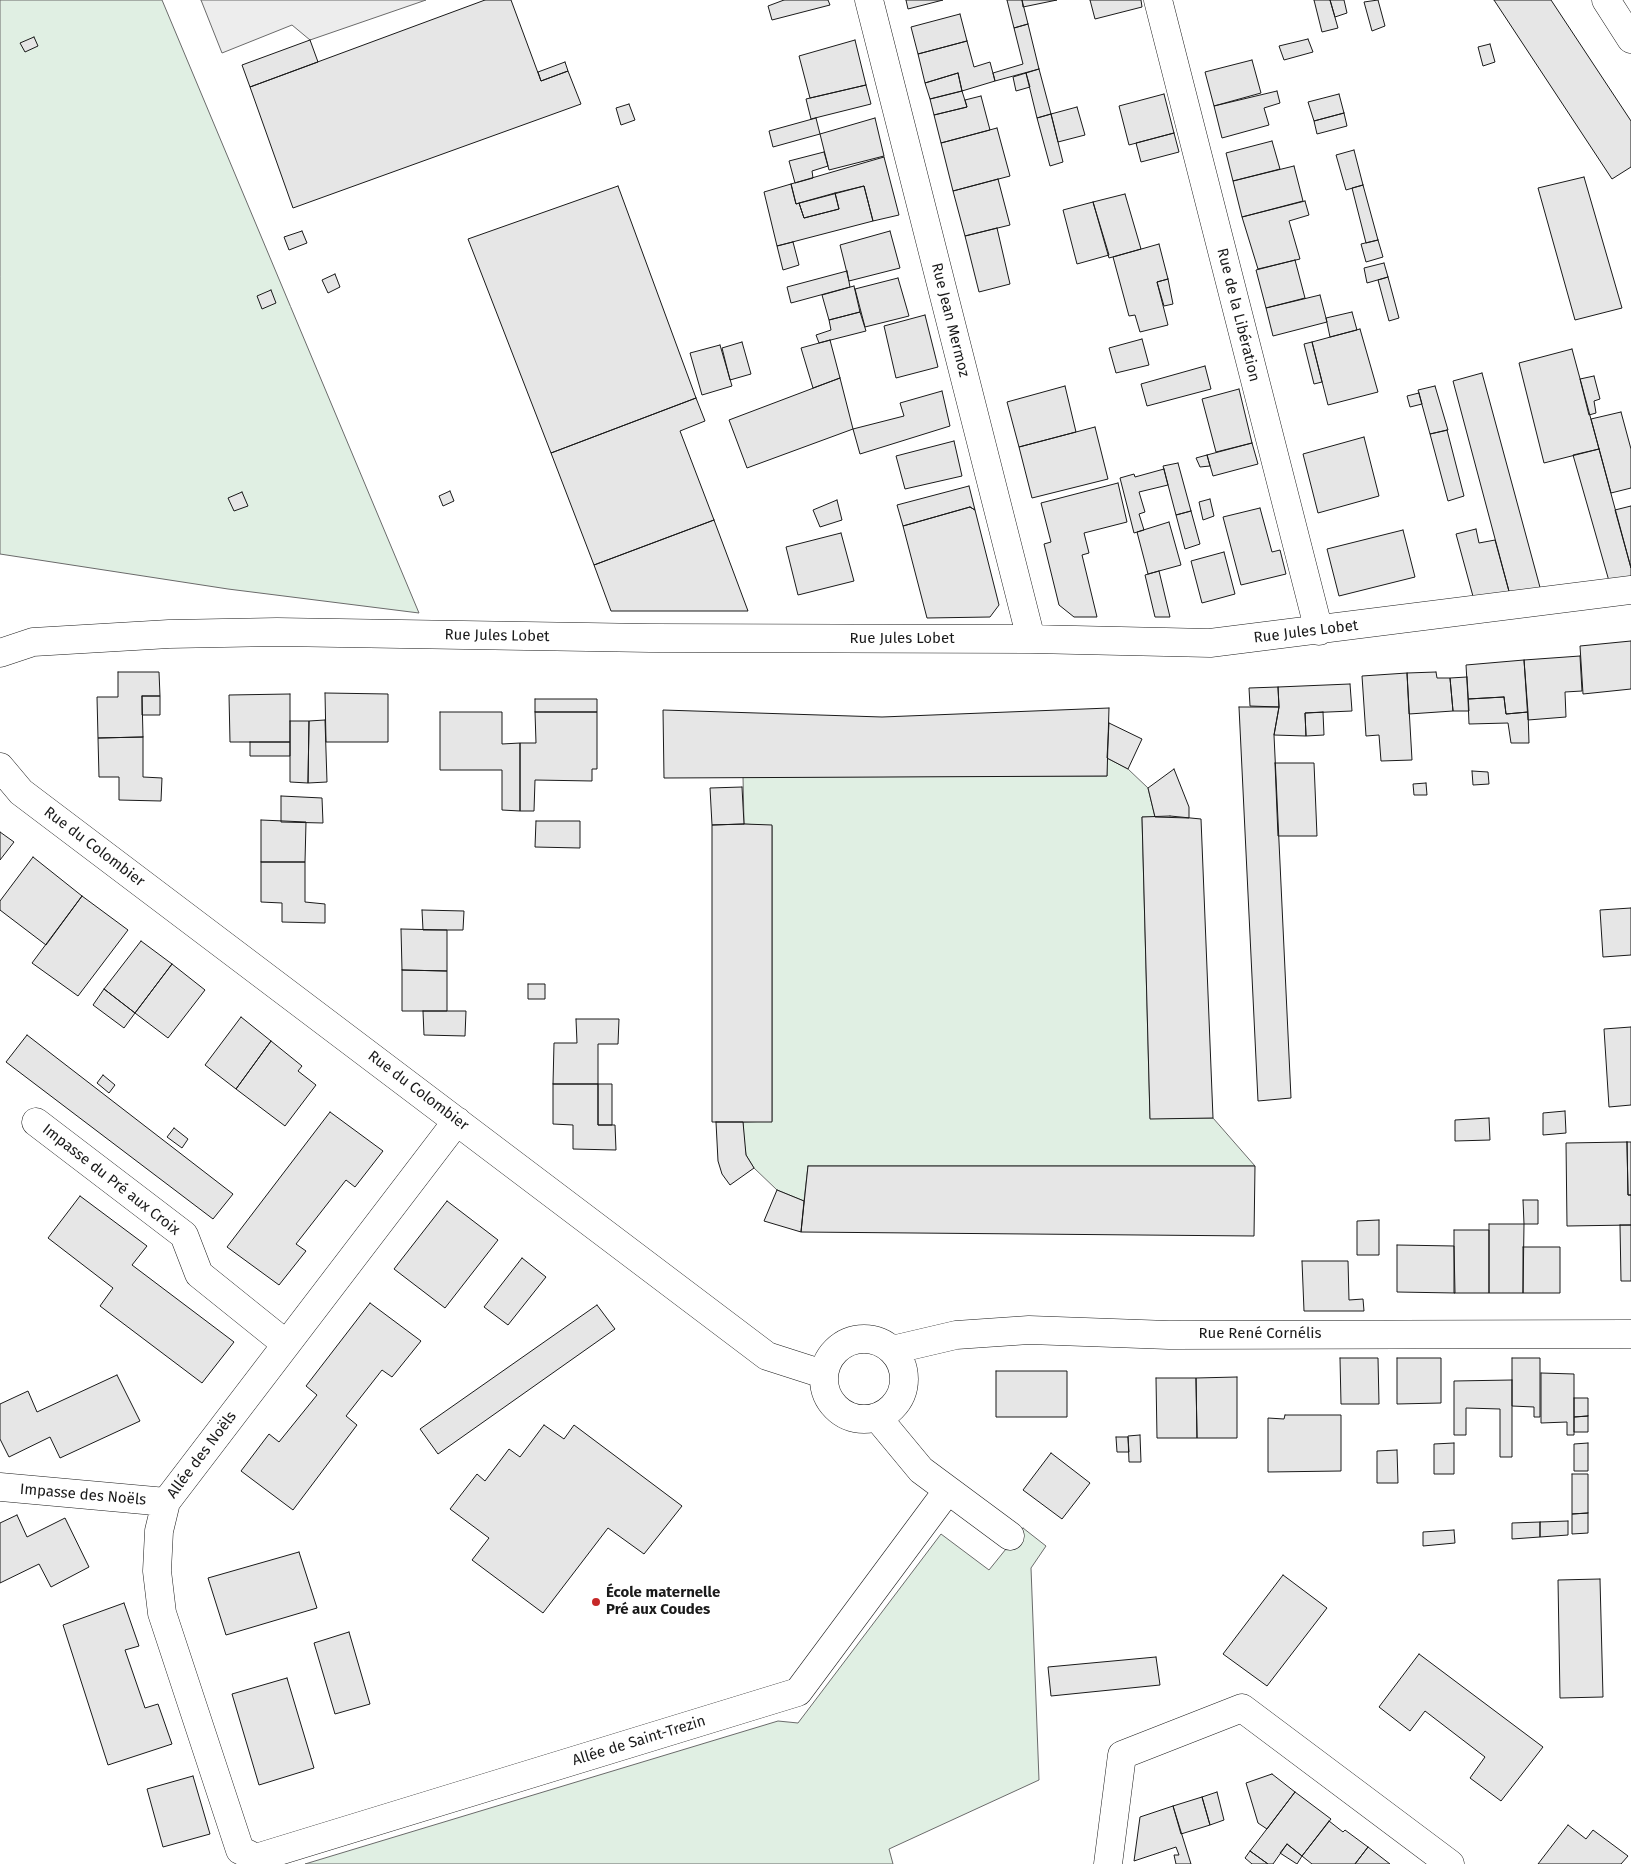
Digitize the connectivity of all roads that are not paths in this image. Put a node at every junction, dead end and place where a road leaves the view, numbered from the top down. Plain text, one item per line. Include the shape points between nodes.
1 (869, 0) edge
2 (1158, 0) edge
3 (1606, 0) edge
4 (1631, 39) edge
5 (1631, 590) edge
6 (1320, 631) junction
7 (1032, 639) junction
8 (0, 653) edge
9 (0, 767) edge
10 (457, 1121) junction
11 (36, 1122) dead end
12 (1631, 1334) edge
13 (286, 1344) junction
14 (892, 1350) junction
15 (823, 1374) junction
16 (877, 1417) junction
17 (0, 1488) edge
18 (948, 1490) junction
19 (166, 1502) junction
20 (1010, 1536) dead end
21 (240, 1850) joint
22 (1108, 1864) edge
23 (1450, 1864) edge

1 - 7 street, Rue Jean Mermoz
2 - 6 street, Rue de la Libération
3 - 4 street
5 - 6 street, Rue Jules Lobet
6 - 7 street, Rue Jules Lobet via 1210,643
7 - 8 street, Rue Jules Lobet via 277,632 33,642
9 - 10 street, Rue du Colombier via 21,792
10 - 13 street, Allée des Noëls
10 - 15 street, Rue du Colombier via 767,1356
11 - 13 street, Impasse du Pré aux Croix via 184,1235 199,1274
12 - 14 street, Rue René Cornélis via 1169,1335 1029,1330 956,1334
13 - 19 street, Allée des Noëls
14 - 15 street via 877,1340 859,1338 842,1344 829,1357
14 - 16 street via 901,1364 904,1380 901,1396 891,1409
15 - 16 street via 824,1390 838,1410 860,1419
16 - 18 street via 921,1470
17 - 19 street, Impasse des Noëls
18 - 20 street
18 - 21 street, Allée de Saint-Trezin via 798,1692 256,1858
19 - 21 street, Allée des Noëls via 159,1531 162,1613
22 - 23 street via 1122,1755 1242,1708

